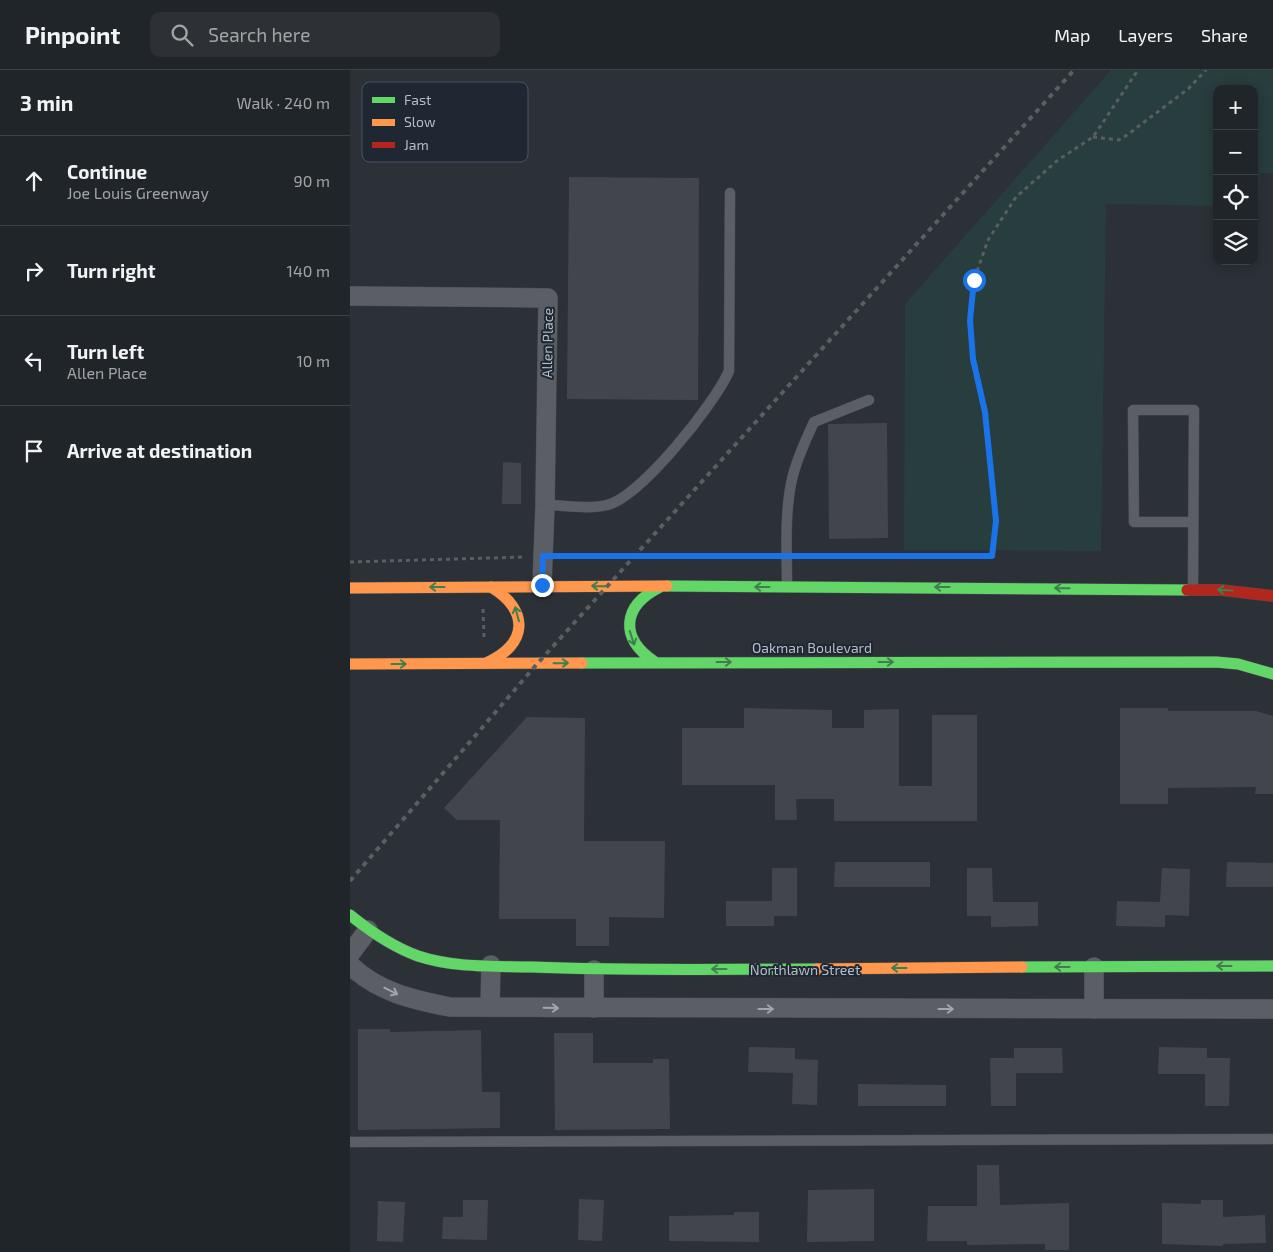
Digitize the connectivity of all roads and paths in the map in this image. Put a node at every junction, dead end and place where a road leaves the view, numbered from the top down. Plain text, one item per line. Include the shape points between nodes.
1 (1138, 70) edge
2 (1206, 70) edge
3 (1092, 137) junction
4 (730, 193) dead end
5 (350, 296) edge
6 (869, 400) dead end
7 (545, 505) junction
8 (1192, 522) junction
9 (543, 556) junction
10 (786, 556) junction
11 (350, 562) edge
12 (542, 585) junction
13 (490, 586) junction
14 (660, 587) junction
15 (786, 587) junction
16 (350, 588) edge
17 (1193, 589) junction
18 (1273, 591) edge
19 (1253, 592) junction
20 (1273, 596) edge
21 (483, 602) dead end
22 (484, 639) dead end
23 (656, 662) junction
24 (486, 663) junction
25 (350, 664) edge
26 (1273, 674) edge
27 (350, 915) edge
28 (368, 930) junction
29 (350, 954) edge
30 (350, 965) edge
31 (491, 965) junction
32 (1273, 966) edge
33 (1094, 967) junction
34 (594, 970) junction
35 (490, 1007) junction
36 (594, 1008) junction
37 (1094, 1009) junction
38 (1273, 1009) edge
39 (1273, 1139) edge
40 (350, 1142) edge

1 - 3 path
2 - 3 path via 1188,88 1123,138
3 - 10 path via 1058,160 1016,197 988,240 974,280 970,320 973,359 985,412 996,521 992,556
4 - 7 lane via 729,371 723,385 708,408 628,496 606,506
5 - 7 street, Allen Place via 548,298
6 - 10 lane via 814,422 792,476
7 - 9 street, Allen Place
8 - 8 lane via 1194,410 1134,410 1134,522
8 - 17 lane
9 - 10 path
9 - 11 path
9 - 12 street, Allen Place
10 - 15 lane
12 - 13 street
14 -> 12 street
13 -> 16 street
24 -> 13 street via 506,654 520,625 514,605 500,590
15 -> 14 street
14 -> 23 street via 636,602 629,619 634,646
17 -> 15 street
19 -> 17 street
18 - 19 street
19 - 20 street
21 - 22 path
24 -> 23 street, Oakman Boulevard
23 -> 26 street, Oakman Boulevard via 1216,662 1238,664
25 -> 24 street, Oakman Boulevard
27 - 28 street, Northlawn Street
28 - 29 street
28 - 31 street, Northlawn Street via 419,956 456,964
30 -> 35 street via 381,986 412,1000 450,1007
31 - 34 street, Northlawn Street
31 - 35 street
32 -> 33 street, Northlawn Street
33 -> 34 street, Northlawn Street
33 - 37 street
34 - 36 street
35 -> 36 street
36 -> 37 street
37 - 38 street
39 - 40 lane

